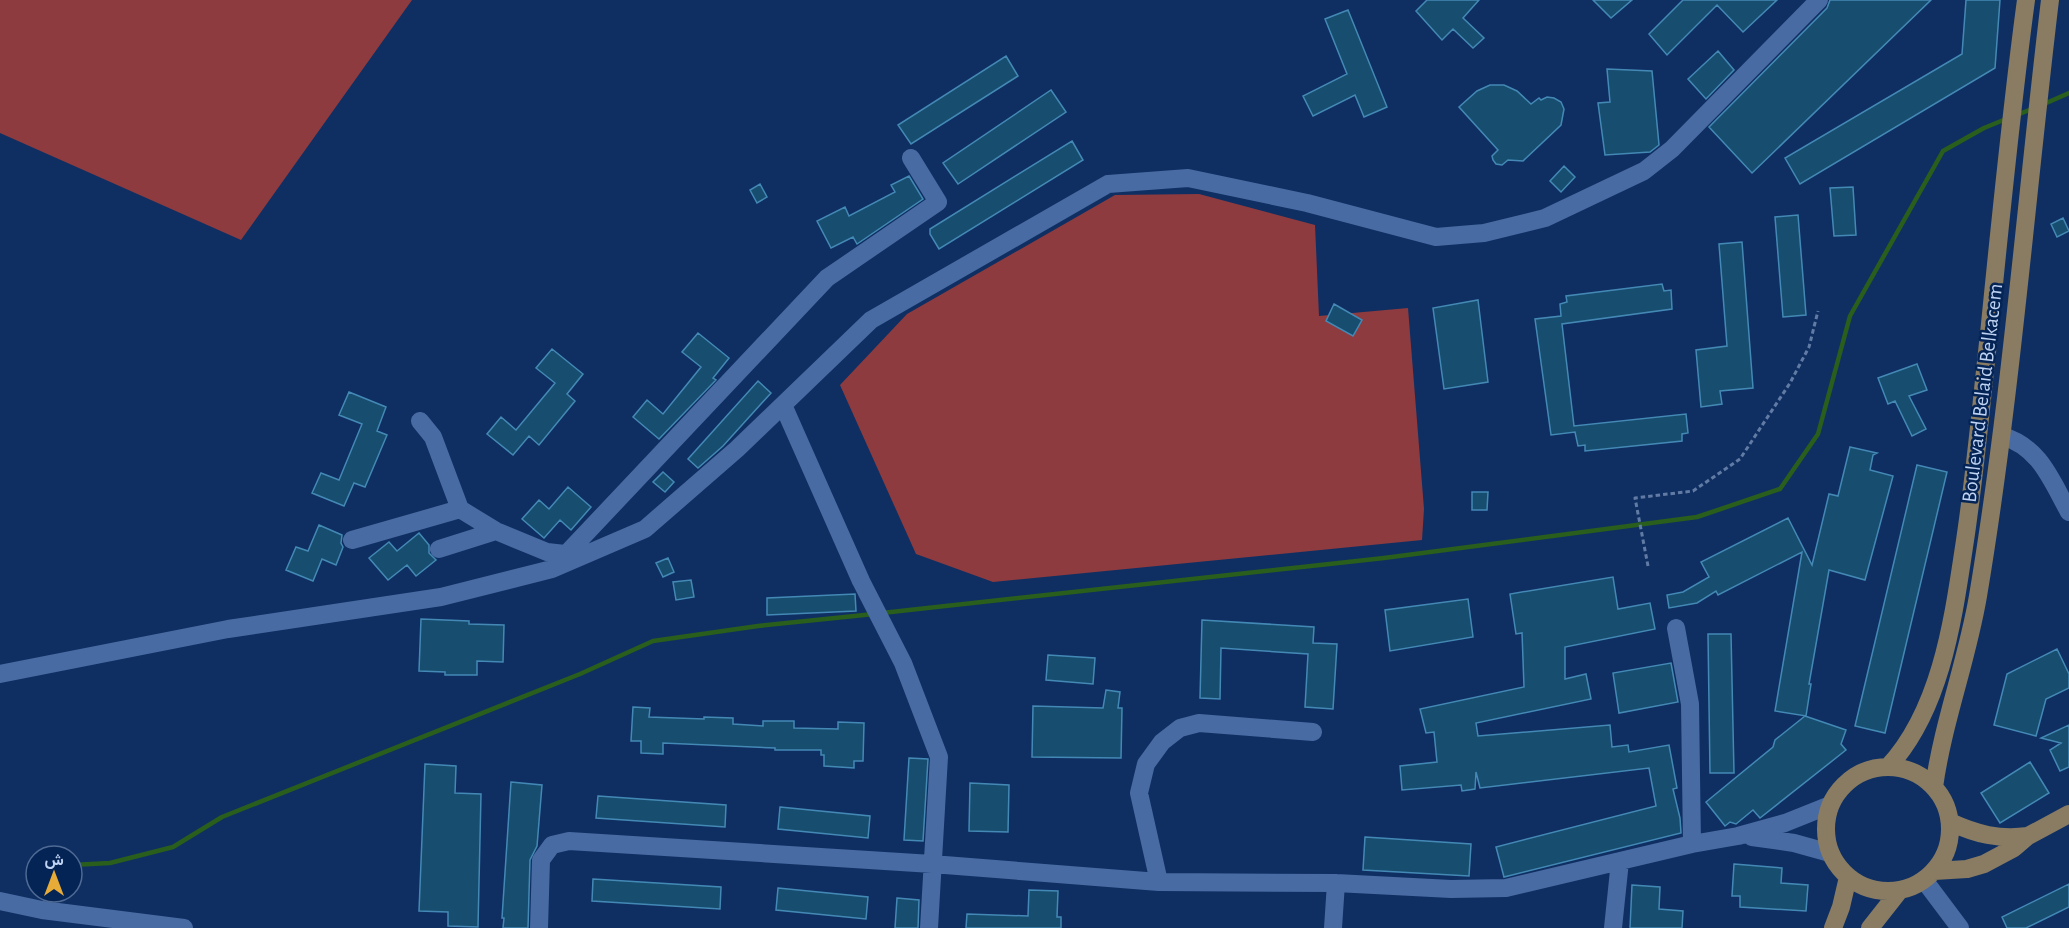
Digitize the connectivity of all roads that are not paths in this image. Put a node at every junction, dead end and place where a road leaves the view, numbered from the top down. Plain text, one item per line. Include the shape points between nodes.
1 (1819, 0) edge
2 (2026, 0) edge
3 (2050, 0) edge
4 (911, 158) dead end
5 (783, 405) junction
6 (420, 421) dead end
7 (2002, 436) junction
8 (460, 509) junction
9 (2069, 512) edge
10 (496, 531) junction
11 (352, 540) dead end
12 (439, 549) dead end
13 (564, 554) junction
14 (552, 569) junction
15 (1676, 628) dead end
16 (0, 674) edge
17 (1313, 732) dead end
18 (1888, 767) junction
19 (1934, 787) junction
20 (1830, 805) junction
21 (2069, 814) edge
22 (1950, 822) junction
23 (1738, 836) junction
24 (2028, 836) junction
25 (1692, 844) junction
26 (1830, 853) junction
27 (1620, 861) junction
28 (932, 864) junction
29 (1929, 876) junction
30 (1848, 877) junction
31 (1159, 882) junction
32 (1336, 883) junction
33 (1900, 890) junction
34 (0, 901) edge
35 (42, 910) junction
36 (39, 928) edge
37 (184, 928) edge
38 (539, 928) edge
39 (929, 928) edge
40 (1333, 928) edge
41 (1613, 928) edge
42 (1833, 928) edge
43 (1870, 928) edge
44 (1960, 928) edge

1 - 5 street via 1672,149 1644,171 1545,218 1484,233 1436,237 1307,203 1188,178 1108,184 871,320
2 - 18 main road, Boulevard Belaid Belkacem via 1969,515 1952,623 1925,710 1908,744
3 - 7 main road, Boulevard Belaid Belkacem
4 - 13 street via 938,202 827,278
5 - 14 street via 645,529
5 - 28 street via 861,581 903,663 939,757
6 - 8 street via 432,437
7 - 9 street via 2021,443 2039,459
7 - 19 main road, Boulevard Belaid Belkacem via 1974,618 1941,740
8 - 10 street
8 - 11 street
10 - 12 street
10 - 13 street via 547,552
13 - 14 street
14 - 16 street via 441,597 228,629
15 - 25 street via 1690,704
17 - 31 street via 1198,723 1180,728 1162,742 1146,764 1139,793
18 - 19 main road via 1918,774
18 - 20 main road via 1853,777
19 - 22 main road via 1942,797
20 - 23 street
20 - 26 main road via 1825,824
21 - 24 main road
22 - 24 main road via 1996,838
22 - 29 main road via 1947,848
23 - 25 street
23 - 26 street via 1794,843
24 - 29 main road via 1984,864
25 - 27 street
26 - 30 main road
27 - 32 street via 1506,888
27 - 41 street
28 - 31 street
28 - 38 street via 569,841 552,845 541,860
28 - 39 street
29 - 33 main road
29 - 44 street
30 - 33 main road via 1878,891
30 - 42 main road
31 - 32 street
32 - 40 street
33 - 43 main road
34 - 35 street
35 - 36 street
35 - 37 street

